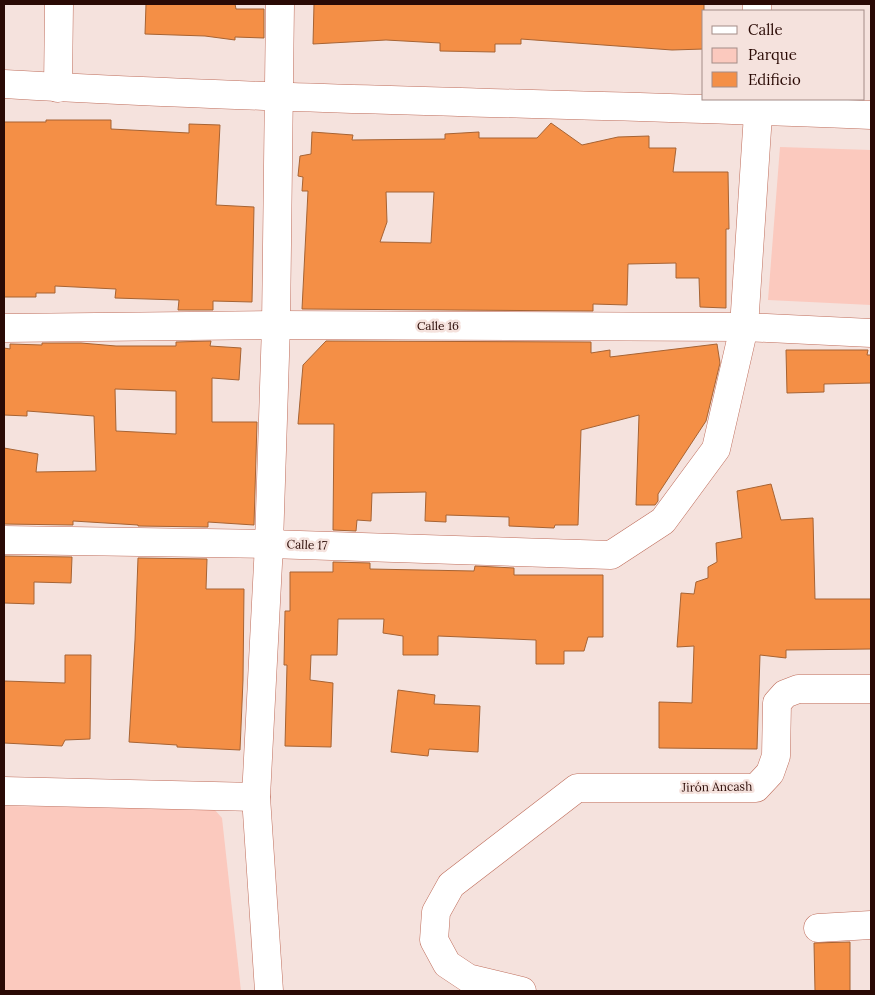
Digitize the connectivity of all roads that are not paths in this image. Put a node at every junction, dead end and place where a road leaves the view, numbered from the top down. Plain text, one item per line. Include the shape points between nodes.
1 (59, 4) edge
2 (280, 4) edge
3 (4, 84) edge
4 (58, 88) junction
5 (280, 97) junction
6 (759, 105) edge
7 (871, 116) edge
8 (276, 325) junction
9 (744, 327) junction
10 (4, 328) edge
11 (871, 333) edge
12 (4, 540) edge
13 (269, 544) junction
14 (871, 689) edge
15 (4, 791) edge
16 (256, 796) junction
17 (871, 925) edge
18 (818, 928) dead end
19 (268, 991) edge
20 (522, 991) edge

1 - 4 street
2 - 5 street
3 - 4 street
4 - 5 street
5 - 6 street
5 - 8 street
6 - 7 street
6 - 9 street
8 - 9 street, Calle 16
8 - 10 street, Calle 16
8 - 13 street
9 - 11 street, Calle 16
9 - 13 street, Calle 17 via 716,450 663,521 611,555
12 - 13 street, Calle 17
13 - 16 street
14 - 20 street, Jirón Ancash via 798,690 785,694 777,703 776,756 770,773 756,788 577,788 451,885 436,912 434,940 446,964 468,978
15 - 16 street
16 - 19 street
17 - 18 street

